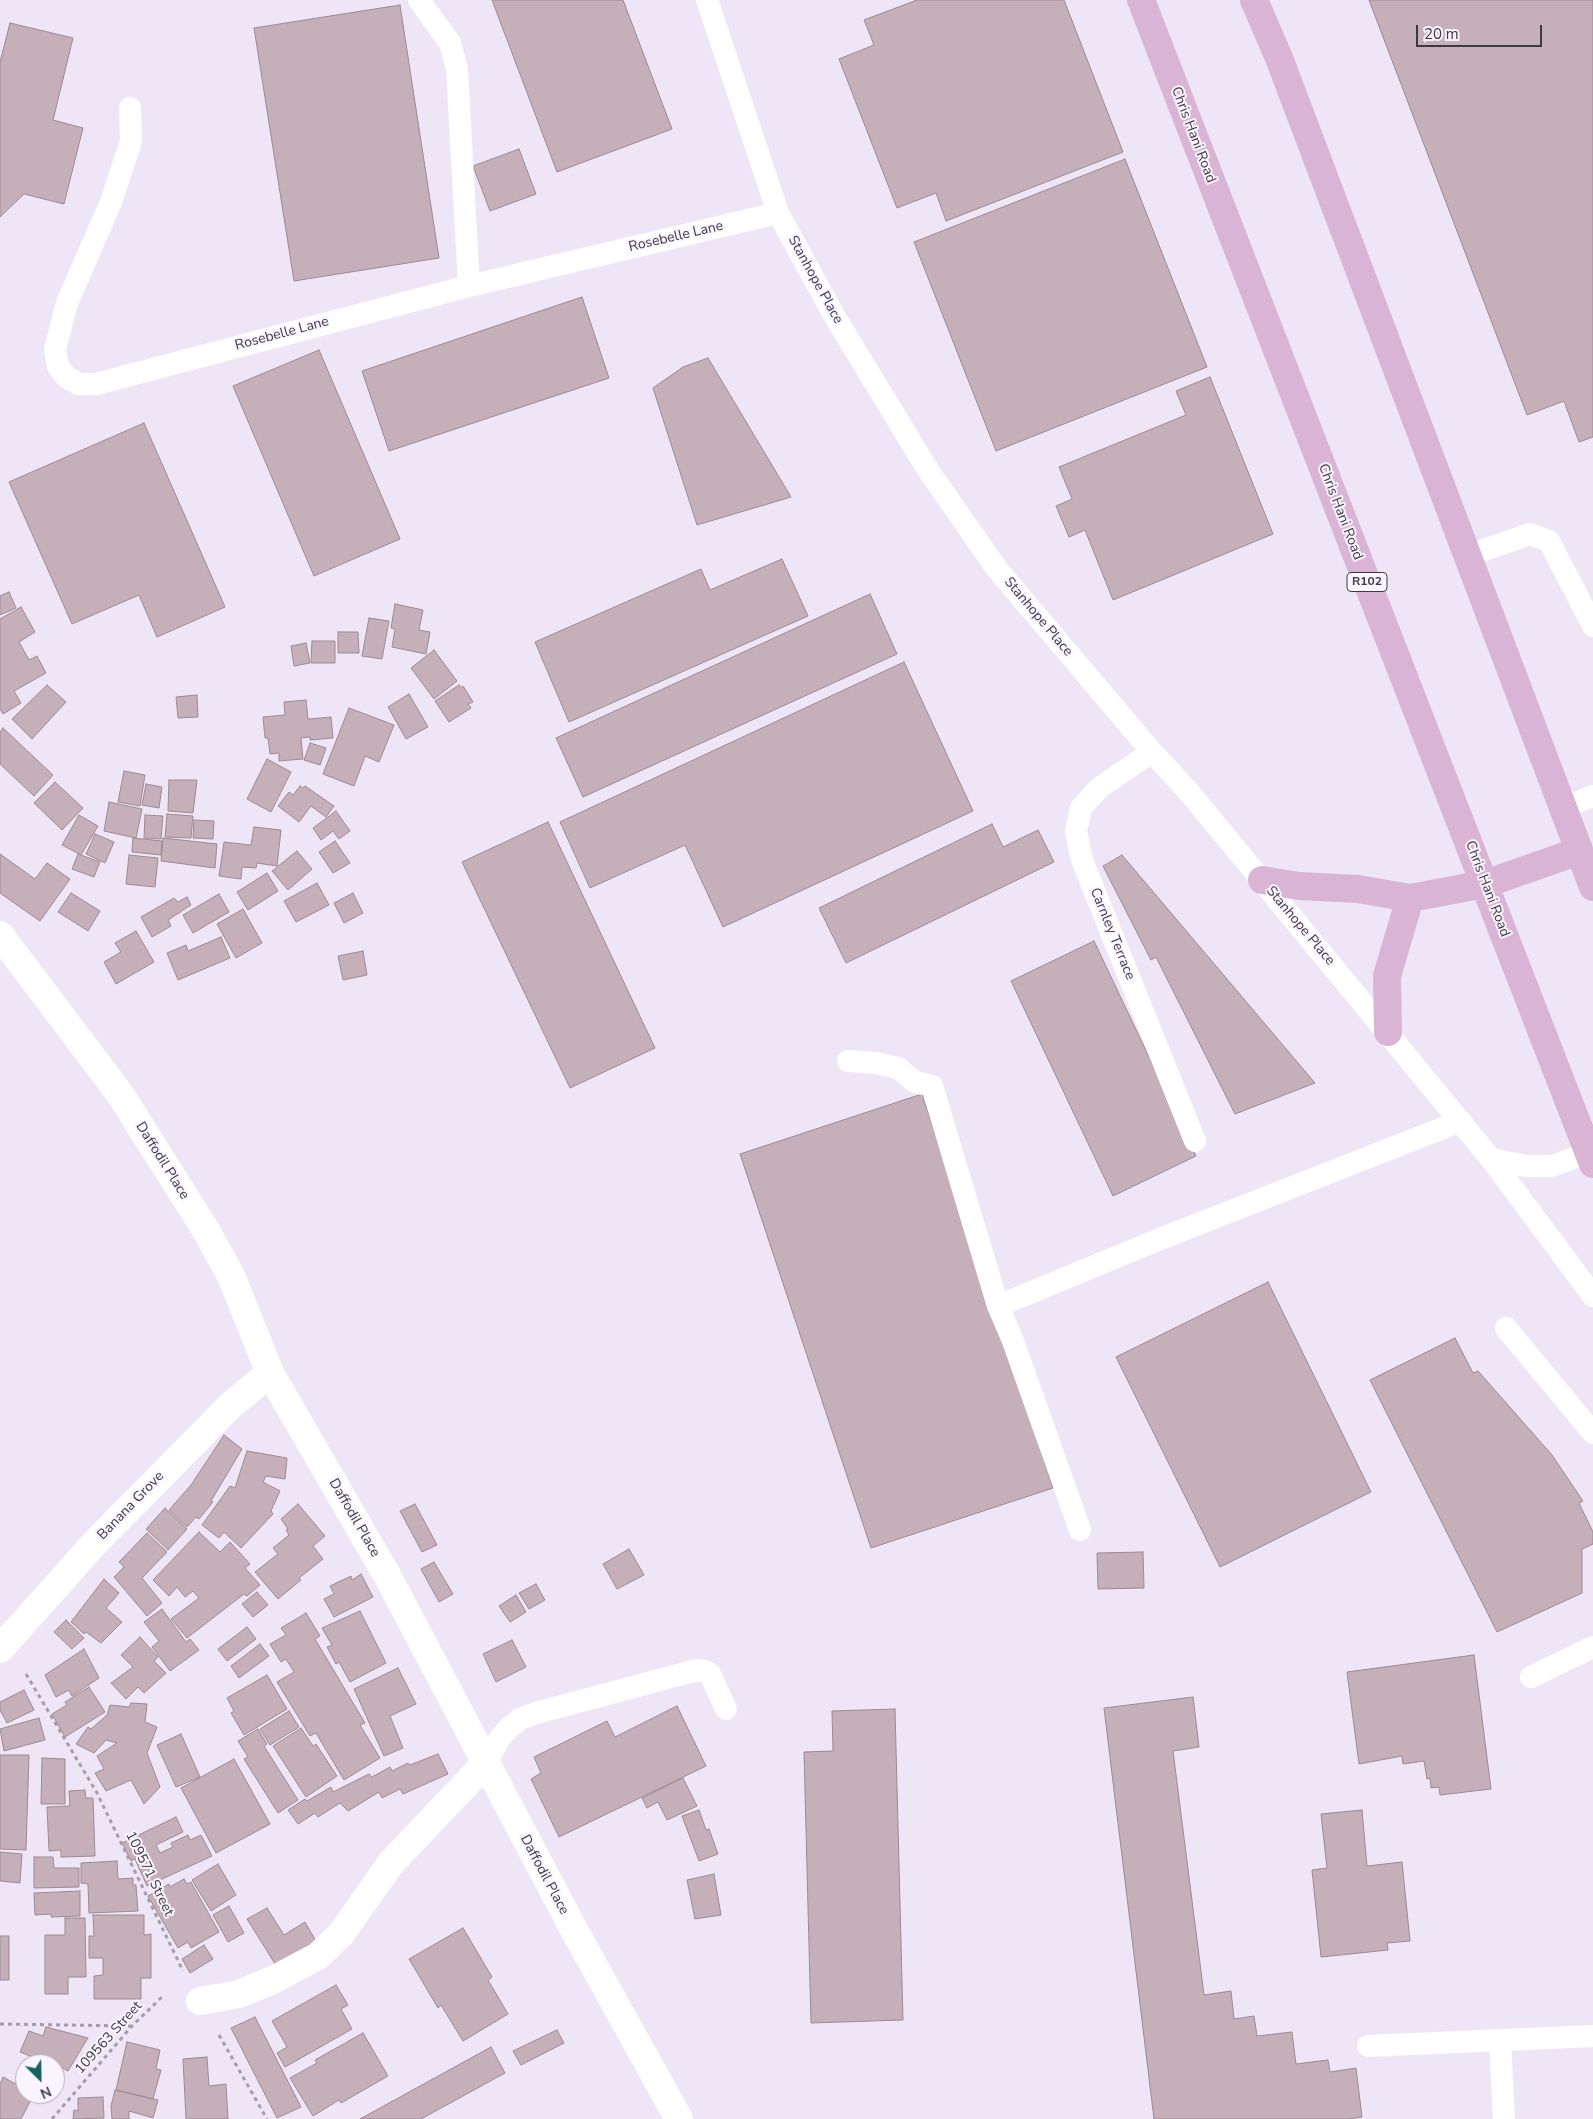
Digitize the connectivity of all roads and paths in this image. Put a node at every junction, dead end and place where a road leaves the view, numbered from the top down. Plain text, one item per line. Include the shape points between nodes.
1 (419, 0) edge
2 (707, 0) edge
3 (1141, 0) edge
4 (1254, 0) edge
5 (130, 108) dead end
6 (778, 213) junction
7 (469, 286) junction
8 (1467, 556) junction
9 (1593, 626) edge
10 (1152, 752) junction
11 (1593, 796) edge
12 (1563, 808) junction
13 (1579, 851) junction
14 (1262, 880) junction
15 (1485, 884) junction
16 (1593, 887) edge
17 (1410, 898) junction
18 (0, 935) edge
19 (1388, 1032) junction
20 (848, 1060) dead end
21 (1461, 1121) junction
22 (1195, 1141) dead end
23 (1591, 1155) edge
24 (1491, 1159) junction
25 (1593, 1296) edge
26 (998, 1306) junction
27 (1506, 1328) dead end
28 (270, 1373) junction
29 (1593, 1433) edge
30 (1080, 1530) dead end
31 (3, 1645) edge
32 (1593, 1647) edge
33 (1531, 1677) dead end
34 (726, 1709) dead end
35 (486, 1763) junction
36 (165, 1994) dead end
37 (200, 2001) junction
38 (0, 2024) edge
39 (132, 2026) junction
40 (1593, 2036) edge
41 (1500, 2040) junction
42 (1368, 2046) dead end
43 (52, 2119) edge
44 (267, 2119) edge
45 (679, 2119) edge
46 (1504, 2119) edge

1 - 7 lane via 450,43 457,69
2 - 6 lane, Stanhope Place
3 - 15 main road, Chris Hani Road / R102
4 - 8 main road via 1279,58
5 - 7 lane, Rosebelle Lane via 131,141 111,202 67,303 55,350 58,366 66,377 79,384 96,384
6 - 7 lane, Rosebelle Lane
6 - 10 lane, Stanhope Place via 835,317 933,477 997,569
8 - 9 lane via 1530,534 1549,541
8 - 12 main road
10 - 14 lane, Stanhope Place
10 - 22 lane, Carnley Terrace via 1099,788 1081,808 1076,831 1082,860
11 - 12 lane
12 - 13 main road
13 - 15 main road
13 - 16 main road
14 - 17 main road
14 - 19 lane, Stanhope Place
15 - 17 main road
15 - 23 main road, Chris Hani Road / R102
17 - 19 main road via 1387,976
18 - 28 street, Daffodil Place via 120,1094 202,1224 232,1278
19 - 21 lane, Stanhope Place
20 - 26 lane via 898,1068 915,1082 932,1086
21 - 24 lane, Stanhope Place
21 - 26 lane
23 - 24 lane via 1552,1166 1526,1166
24 - 25 lane, Stanhope Place
26 - 30 lane
27 - 29 lane
28 - 31 street, Banana Grove via 231,1405 93,1545
28 - 35 street, Daffodil Place via 388,1577
31 - 37 path, 109571 Street via 97,1793
32 - 33 lane
34 - 35 lane via 710,1674 697,1670 520,1719 500,1738
35 - 37 street via 391,1863 341,1934 318,1956 239,1994
35 - 45 street, Daffodil Place
36 - 39 path, 109563 Street
37 - 44 path, 109571 Street
38 - 39 path
39 - 43 path, 109563 Street
40 - 41 lane
41 - 42 lane
41 - 46 lane

